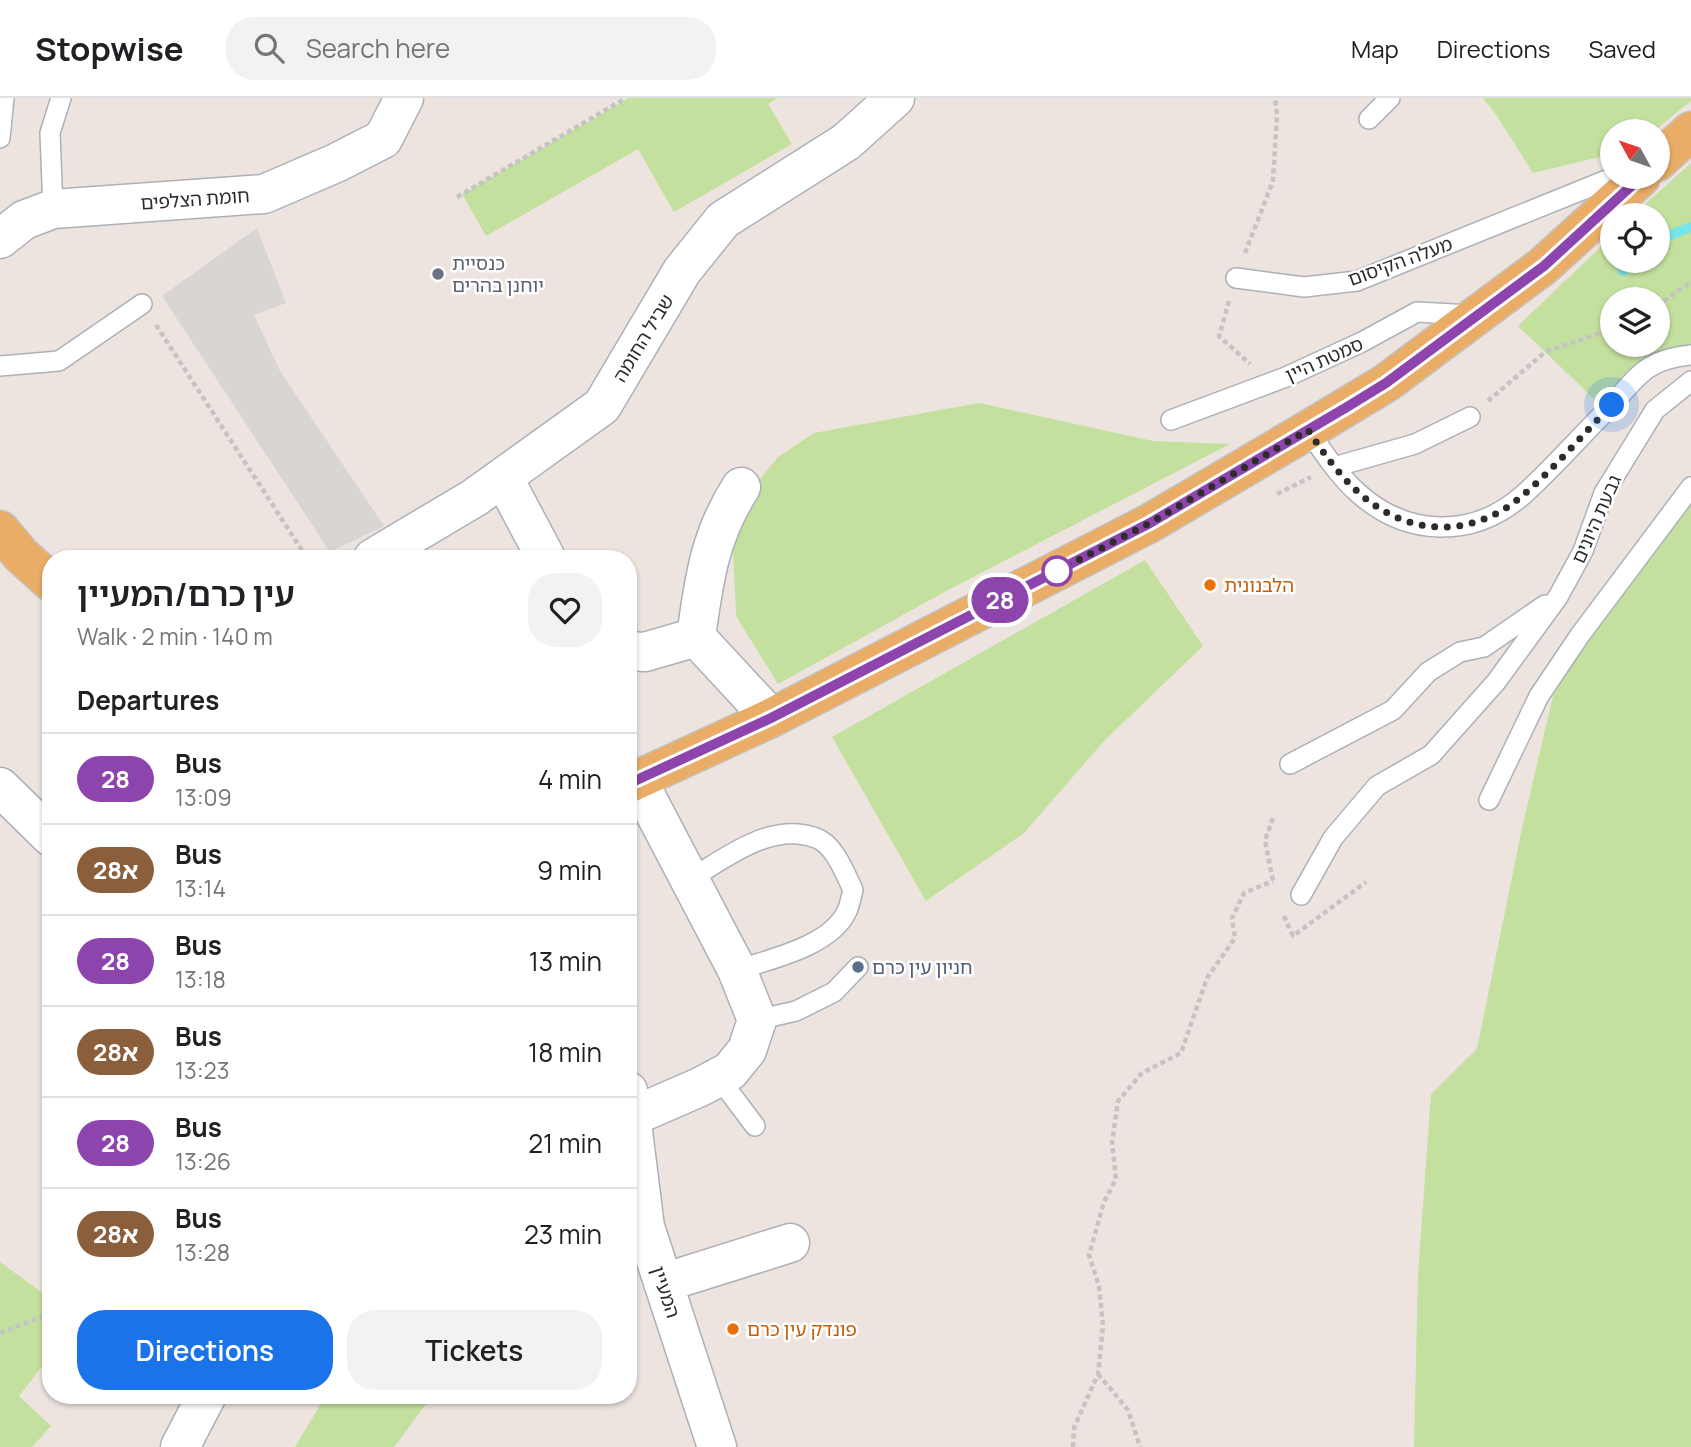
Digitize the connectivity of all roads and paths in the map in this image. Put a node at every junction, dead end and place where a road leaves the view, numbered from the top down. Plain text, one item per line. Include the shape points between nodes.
1 (4, 98) edge
2 (61, 98) edge
3 (404, 98) edge
4 (895, 98) edge
5 (1275, 98) edge
6 (1390, 98) edge
7 (623, 99) edge
8 (1369, 119) dead end
9 (1691, 131) edge
10 (0, 138) edge
11 (1670, 150) edge
12 (1600, 183) edge
13 (1627, 189) edge
14 (457, 197) dead end
15 (53, 209) junction
16 (0, 239) edge
17 (1236, 278) junction
18 (1691, 282) edge
19 (1670, 297) edge
20 (142, 304) joint
21 (1477, 315) junction
22 (1600, 333) edge
23 (1691, 355) edge
24 (0, 366) edge
25 (1691, 381) edge
26 (1271, 383) junction
27 (1471, 417) joint
28 (1171, 420) dead end
29 (1308, 430) junction
30 (1334, 467) junction
31 (503, 477) junction
32 (741, 487) dead end
33 (1691, 487) edge
34 (1277, 494) dead end
35 (0, 530) edge
36 (302, 550) edge
37 (386, 550) edge
38 (542, 550) edge
39 (42, 574) edge
40 (1558, 597) junction
41 (696, 637) junction
42 (637, 652) edge
43 (771, 718) junction
44 (1290, 764) dead end
45 (637, 780) edge
46 (0, 788) edge
47 (637, 789) edge
48 (1489, 800) dead end
49 (42, 828) edge
50 (690, 879) junction
51 (1273, 881) dead end
52 (1301, 895) dead end
53 (858, 967) dead end
54 (737, 970) junction
55 (757, 1020) junction
56 (718, 1077) junction
57 (637, 1102) edge
58 (755, 1126) dead end
59 (637, 1161) edge
60 (790, 1243) dead end
61 (663, 1283) junction
62 (42, 1317) edge
63 (0, 1333) edge
64 (1098, 1374) junction
65 (202, 1404) edge
66 (180, 1447) edge
67 (717, 1447) edge
68 (1073, 1447) edge
69 (1140, 1447) edge

1 - 10 lane
2 - 15 lane via 50,133
3 - 15 street, חומת הצלפים via 383,139 264,194
4 - 31 street, שביל החומה via 846,142 723,220 682,271 602,406
5 - 17 path via 1273,181
6 - 8 lane
7 - 14 path
9 - 11 main road
12 - 17 lane, מעלה הקיסום via 1357,281 1304,287
13 - 21 main road via 1544,266
15 - 16 street, חומת הצלפים via 24,220
17 - 26 path via 1219,337
18 - 19 path
20 - 24 lane via 59,361
20 - 36 path
21 - 26 lane, סמטת היין via 1417,312
21 - 29 main road via 1386,383
22 - 27 path via 1545,352
23 - 30 lane via 1667,357 1647,366 1522,496 1492,516 1454,528 1415,525 1390,513 1359,494
25 - 40 lane, גבעת היונים via 1647,422 1604,493 1583,551
26 - 28 lane, סמטת היין
27 - 30 lane via 1415,444
29 - 30 lane
29 - 43 main road via 1150,523
30 - 34 path
31 - 37 street, שביל החומה
31 - 38 street
32 - 41 street via 715,535
33 - 48 lane via 1539,695
35 - 39 main road
40 - 44 lane via 1484,647 1460,652 1428,672 1393,710
40 - 52 lane, גבעת היונים via 1496,682 1431,755 1368,796 1333,838
41 - 42 street
41 - 43 street
43 - 45 main road
46 - 49 street
47 - 50 street
50 - 54 street
50 - 54 lane via 754,842 786,834 817,838 838,858 853,890 846,913 832,930 804,948
51 - 64 path via 1244,892 1232,918 1235,938 1207,978 1181,1053 1142,1073 1118,1101 1112,1142 1116,1179 1104,1202 1089,1255 1099,1286 1103,1325
53 - 55 lane via 834,992 796,1011
54 - 55 street
55 - 56 street via 747,1050 730,1071
56 - 57 street
56 - 58 lane
59 - 61 street, המעיין via 645,1227
60 - 61 street
61 - 67 street, המעיין
62 - 63 path
64 - 68 path via 1073,1428
64 - 69 path via 1128,1410
65 - 66 street

